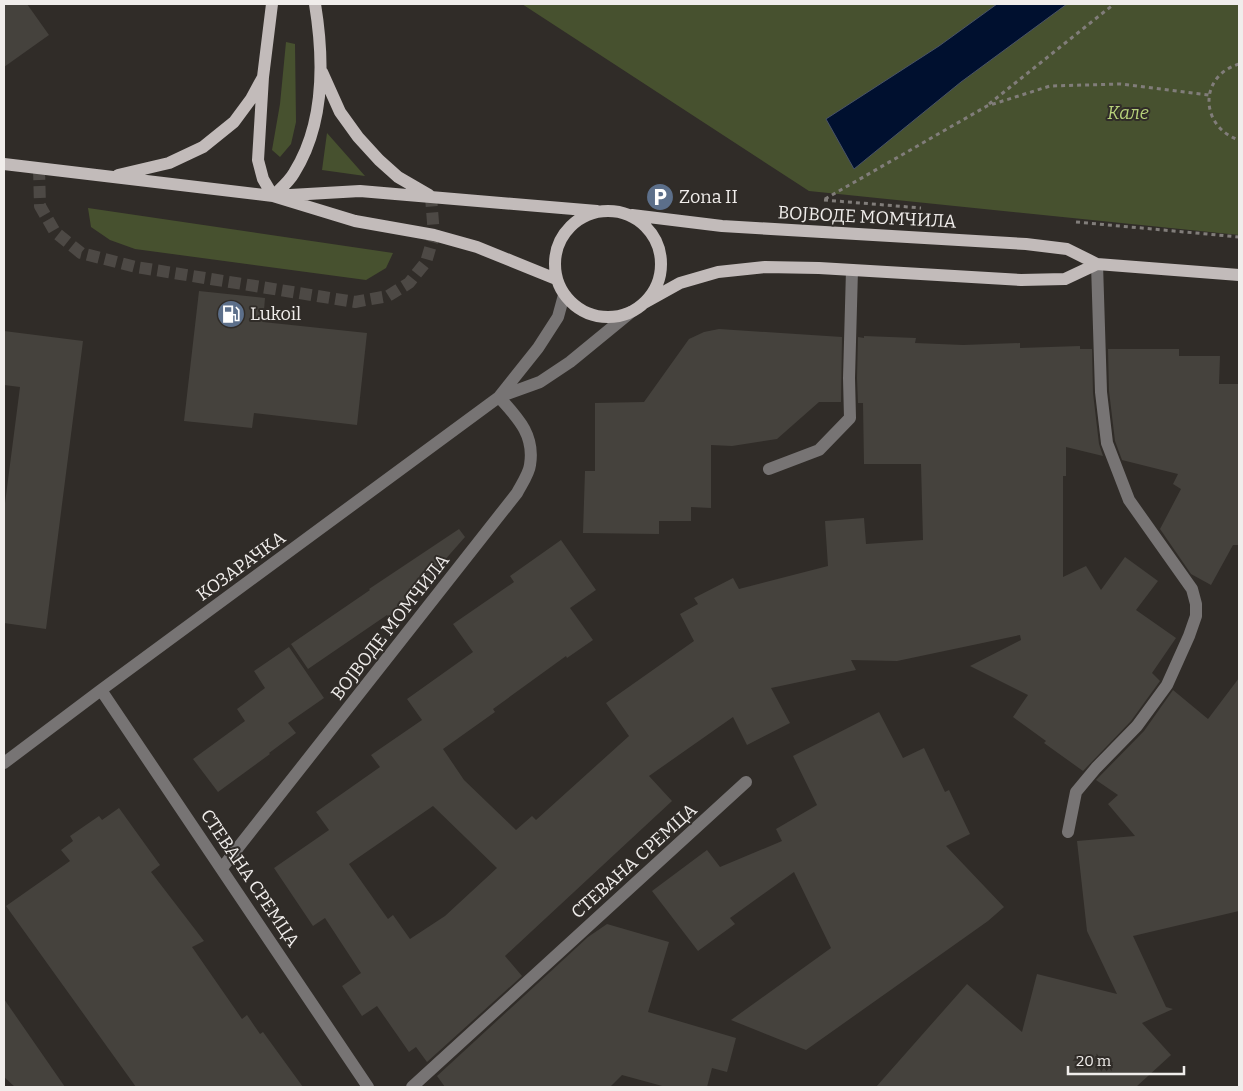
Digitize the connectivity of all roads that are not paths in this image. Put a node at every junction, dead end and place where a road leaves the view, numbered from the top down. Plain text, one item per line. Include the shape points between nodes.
1 (272, 4) edge
2 (315, 4) edge
3 (321, 71) junction
4 (264, 77) junction
5 (4, 164) edge
6 (109, 176) junction
7 (273, 196) junction
8 (431, 196) junction
9 (597, 211) junction
10 (632, 215) junction
11 (1097, 264) junction
12 (852, 270) junction
13 (1239, 275) edge
14 (556, 279) junction
15 (564, 295) junction
16 (644, 303) junction
17 (631, 312) junction
18 (499, 398) junction
19 (770, 469) dead end
20 (101, 690) junction
21 (4, 763) edge
22 (746, 782) dead end
23 (1068, 832) dead end
24 (222, 868) junction
25 (368, 1087) edge
26 (412, 1087) edge

1 - 4 main road
2 - 3 main road
3 - 7 main road via 308,146 294,175
3 - 8 main road via 340,112 358,137 398,176
4 - 6 main road via 234,122 203,147 169,163
4 - 7 main road via 258,160 262,179
5 - 6 main road
6 - 7 main road
7 - 8 main road via 360,191
7 - 14 main road via 355,221 434,234 477,247
8 - 9 main road
9 - 10 main road
9 - 14 main road via 581,217 567,229 554,260
10 - 11 main road, ВОЈВОДЕ МОМЧИЛА via 722,226 1026,244 1068,249
10 - 16 main road via 656,240 661,256 655,290
11 - 12 main road, ВОЈВОДЕ МОМЧИЛА via 1065,279 1021,280
11 - 13 main road, ВОЈВОДЕ МОМЧИЛА
11 - 23 street via 1100,392 1107,443 1129,500 1192,590 1196,616 1168,685 1137,726 1076,792
12 - 16 main road, ВОЈВОДЕ МОМЧИЛА via 765,267 718,272 680,283
12 - 19 street via 850,418 820,450
14 - 15 main road
15 - 17 main road via 578,308 594,316 613,317
15 - 18 street, КОЗАРАЧКА via 558,317
16 - 17 main road
17 - 18 street, КОЗАРАЧКА via 540,382
18 - 20 street, КОЗАРАЧКА
18 - 24 street, ВОЈВОДЕ МОМЧИЛА via 520,421 530,442 530,466 517,494
20 - 21 street, КОЗАРАЧКА
20 - 24 street, СТЕВАНА СРЕМЦА
22 - 26 street, СТЕВАНА СРЕМЦА
24 - 25 street, СТЕВАНА СРЕМЦА

